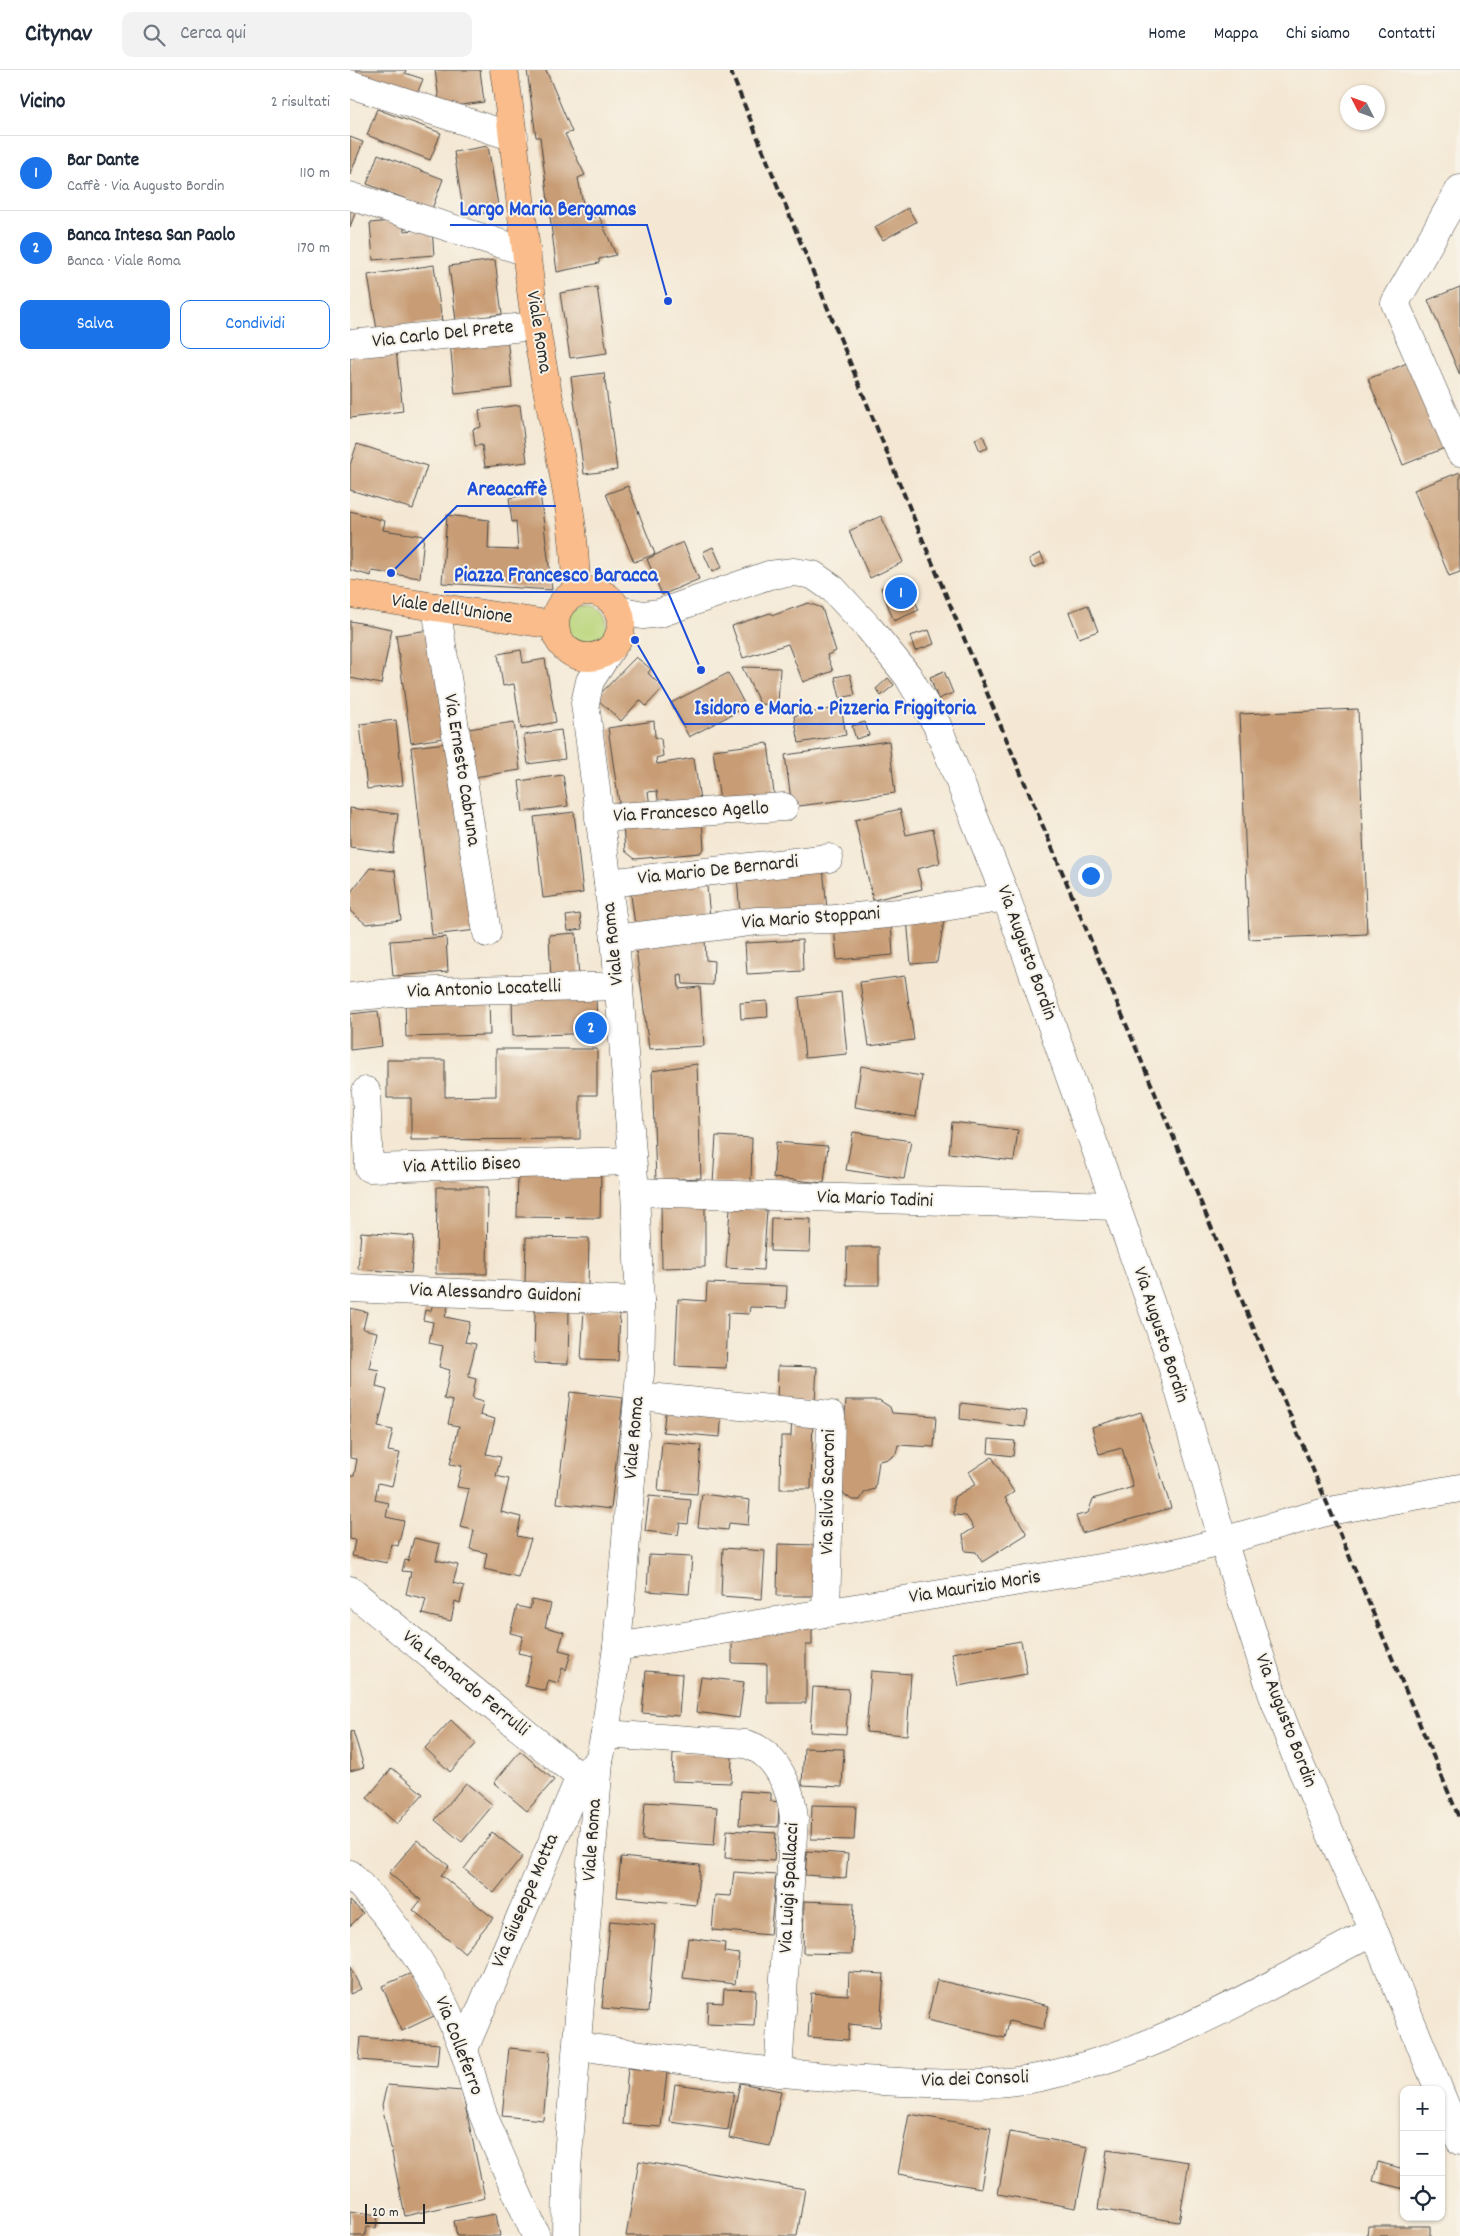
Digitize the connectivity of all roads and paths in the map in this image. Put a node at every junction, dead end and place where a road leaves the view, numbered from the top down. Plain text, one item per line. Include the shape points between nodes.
1 (504, 70) edge
2 (350, 84) edge
3 (514, 137) junction
4 (1460, 189) edge
5 (350, 196) edge
6 (527, 252) junction
7 (536, 326) junction
8 (350, 344) edge
9 (1460, 452) edge
10 (576, 593) junction
11 (350, 594) edge
12 (436, 607) junction
13 (618, 610) junction
14 (650, 615) junction
15 (554, 625) junction
16 (614, 644) junction
17 (784, 807) dead end
18 (599, 818) junction
19 (829, 858) dead end
20 (608, 883) junction
21 (1006, 897) junction
22 (487, 933) dead end
23 (615, 939) junction
24 (618, 986) junction
25 (350, 997) edge
26 (366, 1091) dead end
27 (632, 1161) junction
28 (635, 1192) junction
29 (1116, 1206) junction
30 (350, 1288) edge
31 (640, 1301) junction
32 (638, 1396) junction
33 (1460, 1488) edge
34 (1223, 1541) junction
35 (350, 1590) edge
36 (826, 1613) junction
37 (617, 1647) junction
38 (605, 1734) junction
39 (590, 1769) junction
40 (350, 1874) edge
41 (1374, 1931) junction
42 (577, 2046) junction
43 (464, 2049) junction
44 (778, 2073) junction
45 (1437, 2086) edge
46 (1445, 2105) edge
47 (1460, 2141) edge
48 (536, 2236) edge
49 (566, 2236) edge

1 - 3 main road, Viale Roma
2 - 3 street
3 - 6 main road, Viale Roma
4 - 9 street via 1395,303
5 - 6 street
6 - 7 main road, Viale Roma
7 - 8 street, Via Carlo Del Prete
7 - 10 main road, Viale Roma via 570,517
10 - 13 main road via 596,592 613,602
10 - 15 main road via 560,605
11 - 12 main road, Viale dell'Unione
12 - 15 main road, Viale dell'Unione
12 - 22 street, Via Ernesto Cabruna
13 - 14 street
13 - 16 main road, Viale Roma via 620,632
14 - 16 street
14 - 21 street, Via Augusto Bordin via 761,577 802,572 820,578 845,601 899,664 926,704
15 - 16 main road via 559,642 573,655 594,657
16 - 18 street, Viale Roma via 590,681 586,696
17 - 18 street, Via Francesco Agello
18 - 20 street, Viale Roma
19 - 20 street, Via Mario De Bernardi
20 - 23 street, Viale Roma
21 - 23 street, Via Mario Stoppani via 919,911 834,919 757,921
21 - 29 street, Via Augusto Bordin
23 - 24 street, Viale Roma
24 - 25 street, Via Antonio Locatelli via 402,992
24 - 27 street, Viale Roma
26 - 27 street, Via Attilio Biseo via 369,1168
27 - 28 street, Viale Roma
28 - 29 street, Via Mario Tadini
28 - 31 street, Viale Roma
29 - 34 street, Via Augusto Bordin via 1168,1352
30 - 31 street, Via Alessandro Guidoni
31 - 32 street, Viale Roma
32 - 36 street, Via Silvio Scaroni via 831,1415
32 - 37 street, Viale Roma
33 - 34 street, Via Maurizio Moris via 1329,1511
34 - 36 street, Via Maurizio Moris via 1130,1563
34 - 41 street, Via Augusto Bordin via 1284,1725
35 - 39 street, Via Leonardo Ferrulli
36 - 37 street, Via Maurizio Moris
37 - 38 street, Viale Roma
38 - 39 street, Viale Roma
38 - 44 street, Via Luigi Spallacci via 745,1744 762,1750 774,1763 791,1803 794,1828
39 - 42 street, Viale Roma
39 - 43 street, Via Giuseppe Motta
40 - 43 street, Via Colleferro via 385,1912 418,1956
41 - 44 street, Via dei Consoli via 1166,2036 1050,2076 959,2085
41 - 45 street, Via Augusto Bordin
42 - 44 street, Via dei Consoli
42 - 49 street, Viale Roma via 566,2169
43 - 48 street, Via Colleferro via 483,2112
46 - 47 street

